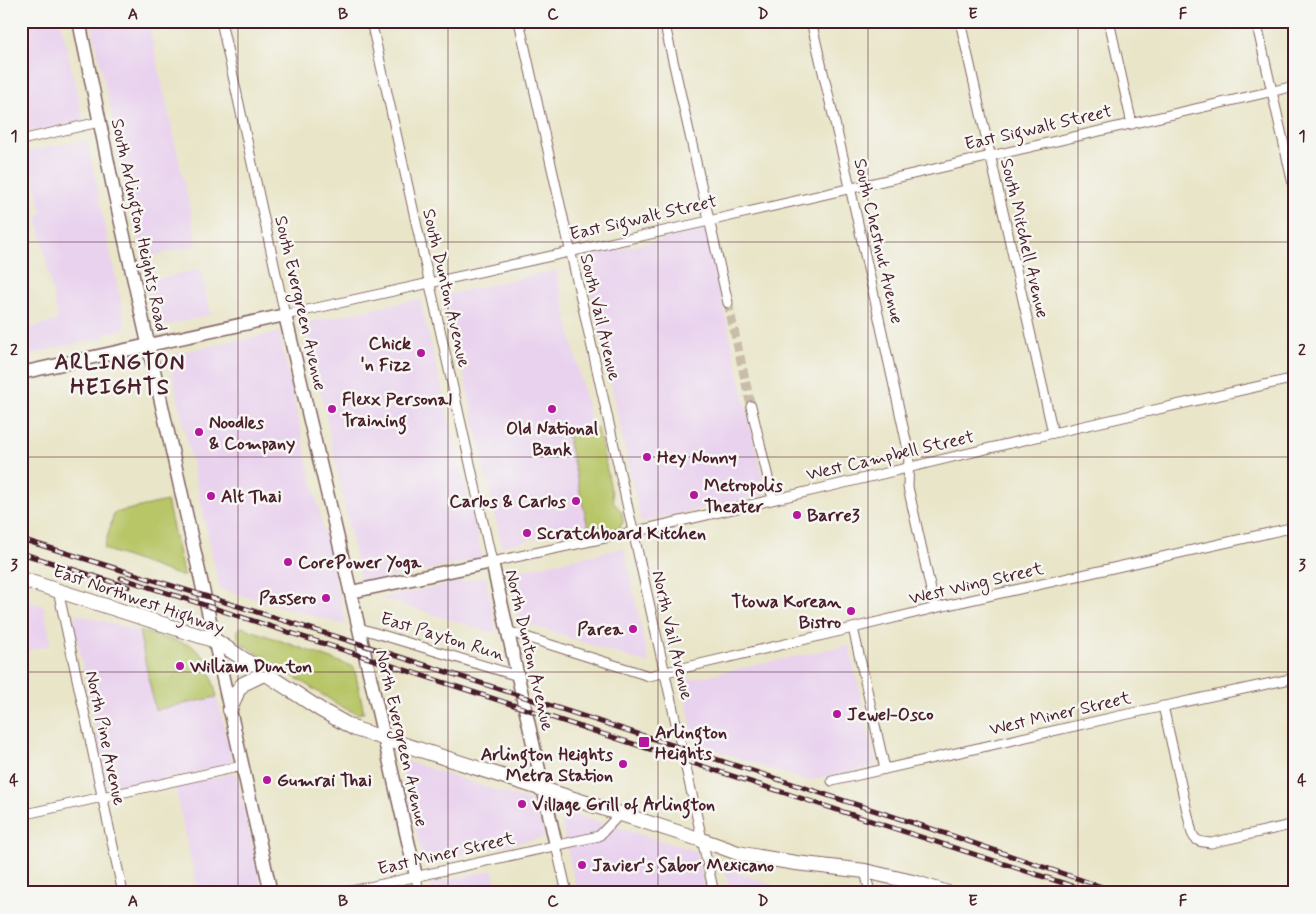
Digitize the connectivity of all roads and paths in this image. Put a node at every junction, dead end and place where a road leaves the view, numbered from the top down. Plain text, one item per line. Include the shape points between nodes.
1 (79, 21) edge
2 (221, 21) edge
3 (371, 21) edge
4 (519, 21) edge
5 (664, 21) edge
6 (811, 21) edge
7 (960, 21) edge
8 (1109, 21) edge
9 (1256, 21) edge
10 (1295, 86) edge
11 (1272, 91) junction
12 (99, 122) junction
13 (1132, 124) junction
14 (21, 140) edge
15 (990, 157) junction
16 (850, 188) junction
17 (1295, 193) edge
18 (709, 220) junction
19 (570, 252) junction
20 (430, 283) junction
21 (728, 303) tunnel mouth
22 (285, 315) junction
23 (149, 345) junction
24 (21, 372) edge
25 (1295, 378) edge
26 (751, 406) tunnel mouth
27 (1053, 433) junction
28 (909, 468) junction
29 (773, 500) junction
30 (1295, 527) edge
31 (633, 532) junction
32 (492, 562) junction
33 (21, 579) edge
34 (58, 590) junction
35 (351, 592) junction
36 (936, 608) junction
37 (359, 628) junction
38 (853, 628) junction
39 (507, 630) junction
40 (216, 641) junction
41 (266, 673) junction
42 (664, 673) junction
43 (518, 676) junction
44 (1295, 678) edge
45 (1163, 706) junction
46 (230, 710) junction
47 (385, 739) junction
48 (242, 766) junction
49 (885, 769) junction
50 (832, 782) dead end
51 (544, 789) junction
52 (102, 796) junction
53 (620, 814) junction
54 (21, 815) edge
55 (1295, 824) edge
56 (702, 840) junction
57 (556, 845) junction
58 (865, 871) junction
59 (416, 876) junction
60 (123, 893) edge
61 (271, 893) edge
62 (342, 893) edge
63 (419, 893) edge
64 (567, 893) edge
65 (714, 893) edge
66 (870, 893) edge
67 (948, 893) edge

1 - 12 street, South Arlington Heights Road
2 - 22 street, South Evergreen Avenue
3 - 20 street, South Dunton Avenue
4 - 19 street, South Vail Avenue
5 - 18 street
6 - 16 street, South Chestnut Avenue
7 - 15 street, South Mitchell Avenue
8 - 13 street
9 - 11 street
10 - 11 street, East Sigwalt Street
11 - 13 street, East Sigwalt Street
11 - 17 street
12 - 14 street
12 - 23 street, South Arlington Heights Road
13 - 15 street, East Sigwalt Street
15 - 16 street, East Sigwalt Street
15 - 27 street, South Mitchell Avenue
16 - 18 street, East Sigwalt Street
16 - 28 street, South Chestnut Avenue via 909,454
18 - 19 street, East Sigwalt Street
18 - 21 street
19 - 20 street, East Sigwalt Street
19 - 31 street, South Vail Avenue
20 - 22 street, East Sigwalt Street
20 - 32 street, South Dunton Avenue
22 - 23 street, East Sigwalt Street
22 - 35 street, South Evergreen Avenue
23 - 24 street, East Sigwalt Street
23 - 40 street, South Arlington Heights Road
25 - 27 street, West Campbell Street
26 - 29 street
27 - 28 street, West Campbell Street
28 - 29 street, West Campbell Street
28 - 36 street, South Chestnut Avenue via 908,487
29 - 31 street, West Campbell Street
30 - 36 street, West Wing Street
31 - 32 street, West Campbell Street
31 - 42 street, North Vail Avenue
32 - 35 street
32 - 39 street, North Dunton Avenue
33 - 34 main road, East Northwest Highway
34 - 40 main road, East Northwest Highway
34 - 52 street, North Pine Avenue
35 - 37 street, North Evergreen Avenue
36 - 38 street, West Wing Street
37 - 43 street, East Payton Run
37 - 47 street, North Evergreen Avenue
38 - 42 street, West Wing Street
38 - 49 street
39 - 42 street, West Wing Street via 650,676
39 - 43 street, North Dunton Avenue
40 - 41 main road, East Northwest Highway
40 - 46 street, South Arlington Heights Road
41 - 46 main road via 238,690
41 - 47 main road, East Northwest Highway via 343,723
42 - 56 street, North Vail Avenue
43 - 51 street, North Dunton Avenue
44 - 45 street, West Miner Street
45 - 49 street, West Miner Street
45 - 55 street via 1196,840 1211,843
46 - 48 street, South Arlington Heights Road
47 - 51 main road, East Northwest Highway
47 - 59 street, North Evergreen Avenue
48 - 52 street
48 - 61 street, South Arlington Heights Road
49 - 50 street, West Miner Street
51 - 53 main road, East Northwest Highway
51 - 57 street, North Dunton Avenue
52 - 54 street
52 - 60 street, North Pine Avenue
53 - 56 main road, East Northwest Highway
53 - 57 street via 600,836
56 - 58 main road, East Northwest Highway via 759,857
56 - 65 street, North Vail Avenue
57 - 59 street, East Miner Street
57 - 64 street, North Dunton Avenue
58 - 66 street
58 - 67 main road, East Northwest Highway
59 - 62 street, East Miner Street
59 - 63 street, North Evergreen Avenue

